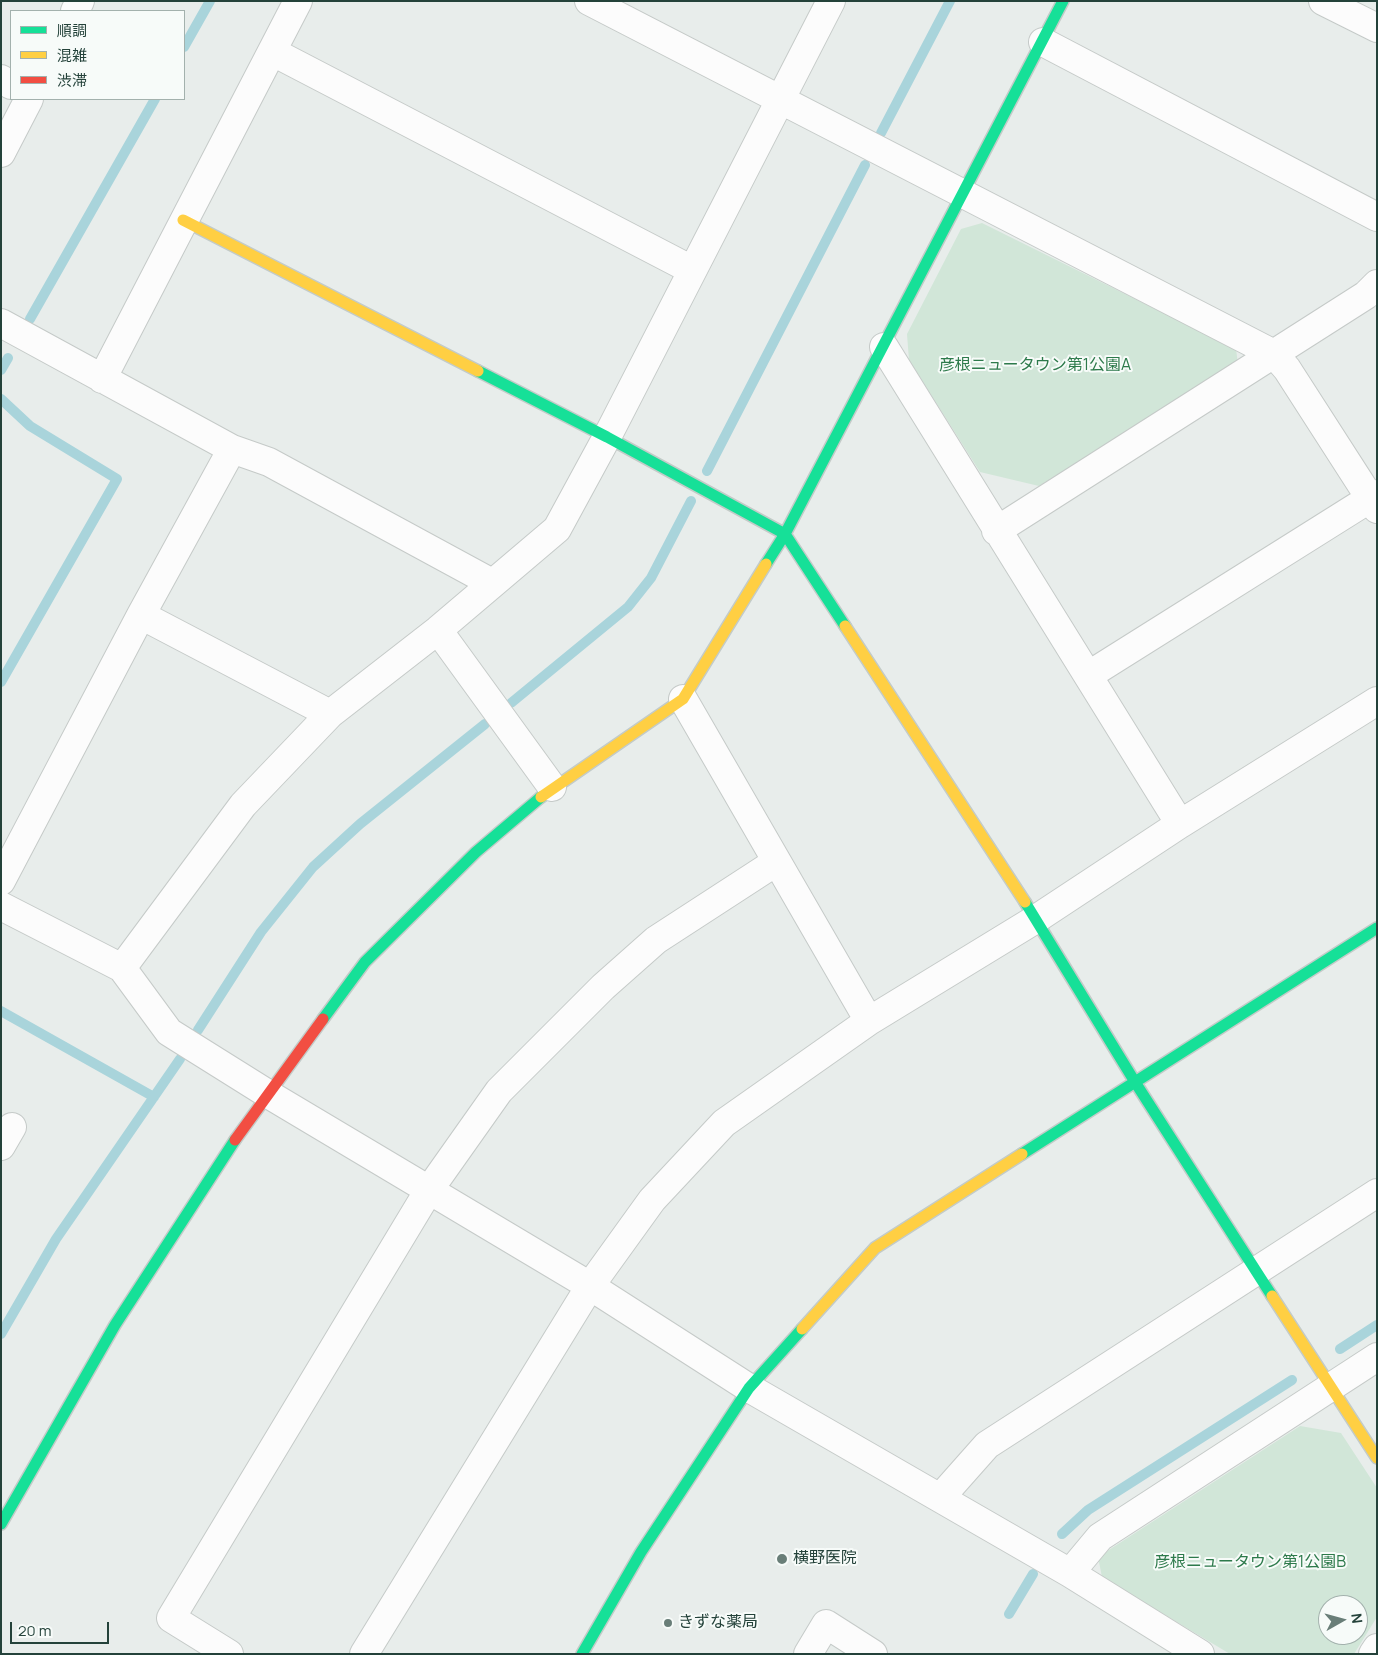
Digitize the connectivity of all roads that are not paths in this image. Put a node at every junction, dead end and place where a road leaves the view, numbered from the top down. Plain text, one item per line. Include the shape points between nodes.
1 (298, 1) edge
2 (588, 1) edge
3 (831, 1) edge
4 (1063, 1) edge
5 (1324, 1) edge
6 (1377, 28) edge
7 (1043, 42) junction
8 (273, 52) junction
9 (28, 100) edge
10 (781, 101) junction
11 (1, 153) edge
12 (962, 195) junction
13 (1377, 217) edge
14 (183, 220) junction
15 (692, 270) junction
16 (1377, 284) edge
17 (1, 323) edge
18 (884, 347) junction
19 (1274, 354) junction
20 (102, 379) junction
21 (607, 437) junction
22 (232, 449) junction
23 (1375, 501) edge
24 (996, 531) junction
25 (785, 534) junction
26 (492, 583) junction
27 (141, 615) junction
28 (438, 630) junction
29 (1089, 675) junction
30 (683, 699) junction
31 (1377, 701) edge
32 (330, 714) junction
33 (552, 787) junction
34 (1180, 824) junction
35 (776, 862) junction
36 (1, 881) edge
37 (1, 906) edge
38 (1036, 919) junction
39 (1377, 928) edge
40 (122, 968) junction
41 (870, 1021) junction
42 (1135, 1082) junction
43 (268, 1094) junction
44 (429, 1190) junction
45 (1377, 1193) edge
46 (1257, 1270) junction
47 (590, 1286) junction
48 (1377, 1356) edge
49 (1331, 1386) junction
50 (749, 1388) junction
51 (1377, 1458) edge
52 (940, 1498) junction
53 (1, 1524) edge
54 (1070, 1573) junction
55 (1377, 1648) edge
56 (229, 1654) edge
57 (364, 1654) edge
58 (582, 1654) edge
59 (808, 1654) edge
60 (873, 1654) edge
61 (1200, 1654) edge
62 (1373, 1654) edge

1 - 8 street
2 - 10 street
3 - 10 street
4 - 7 street
5 - 6 street
7 - 12 street
7 - 13 street
8 - 14 street
8 - 15 street
9 - 11 street
10 - 12 street
10 - 15 street
12 - 18 street
12 - 19 street
14 - 20 street
14 - 21 street
15 - 21 street
16 - 19 street via 1366,295
17 - 20 street
18 - 24 street
18 - 25 street
19 - 23 street
19 - 24 street
20 - 22 street
21 - 25 street
21 - 26 street via 557,528
22 - 26 street via 270,462
22 - 27 street
23 - 29 street
24 - 29 street
25 - 30 street
25 - 38 street
26 - 28 street
27 - 32 street
27 - 36 street
28 - 32 street
28 - 33 street
29 - 34 street
30 - 33 street
30 - 35 street
31 - 34 street
32 - 40 street via 243,805
33 - 43 street via 476,852 365,962
34 - 38 street
35 - 41 street
35 - 44 street via 656,940 603,987 499,1091
37 - 40 street
38 - 41 street
38 - 42 street
39 - 42 street
40 - 43 street via 168,1032
41 - 47 street via 724,1124 652,1200
42 - 46 street
42 - 50 street via 875,1248
43 - 44 street
43 - 53 street via 115,1325
44 - 47 street
44 - 56 street via 171,1618
45 - 46 street
46 - 49 street
46 - 52 street via 987,1445
47 - 50 street
47 - 57 street
48 - 49 street
49 - 51 street
49 - 54 street via 1100,1537
50 - 52 street
50 - 58 street via 641,1552
52 - 54 street
54 - 61 street
55 - 62 street
59 - 60 street via 826,1624

